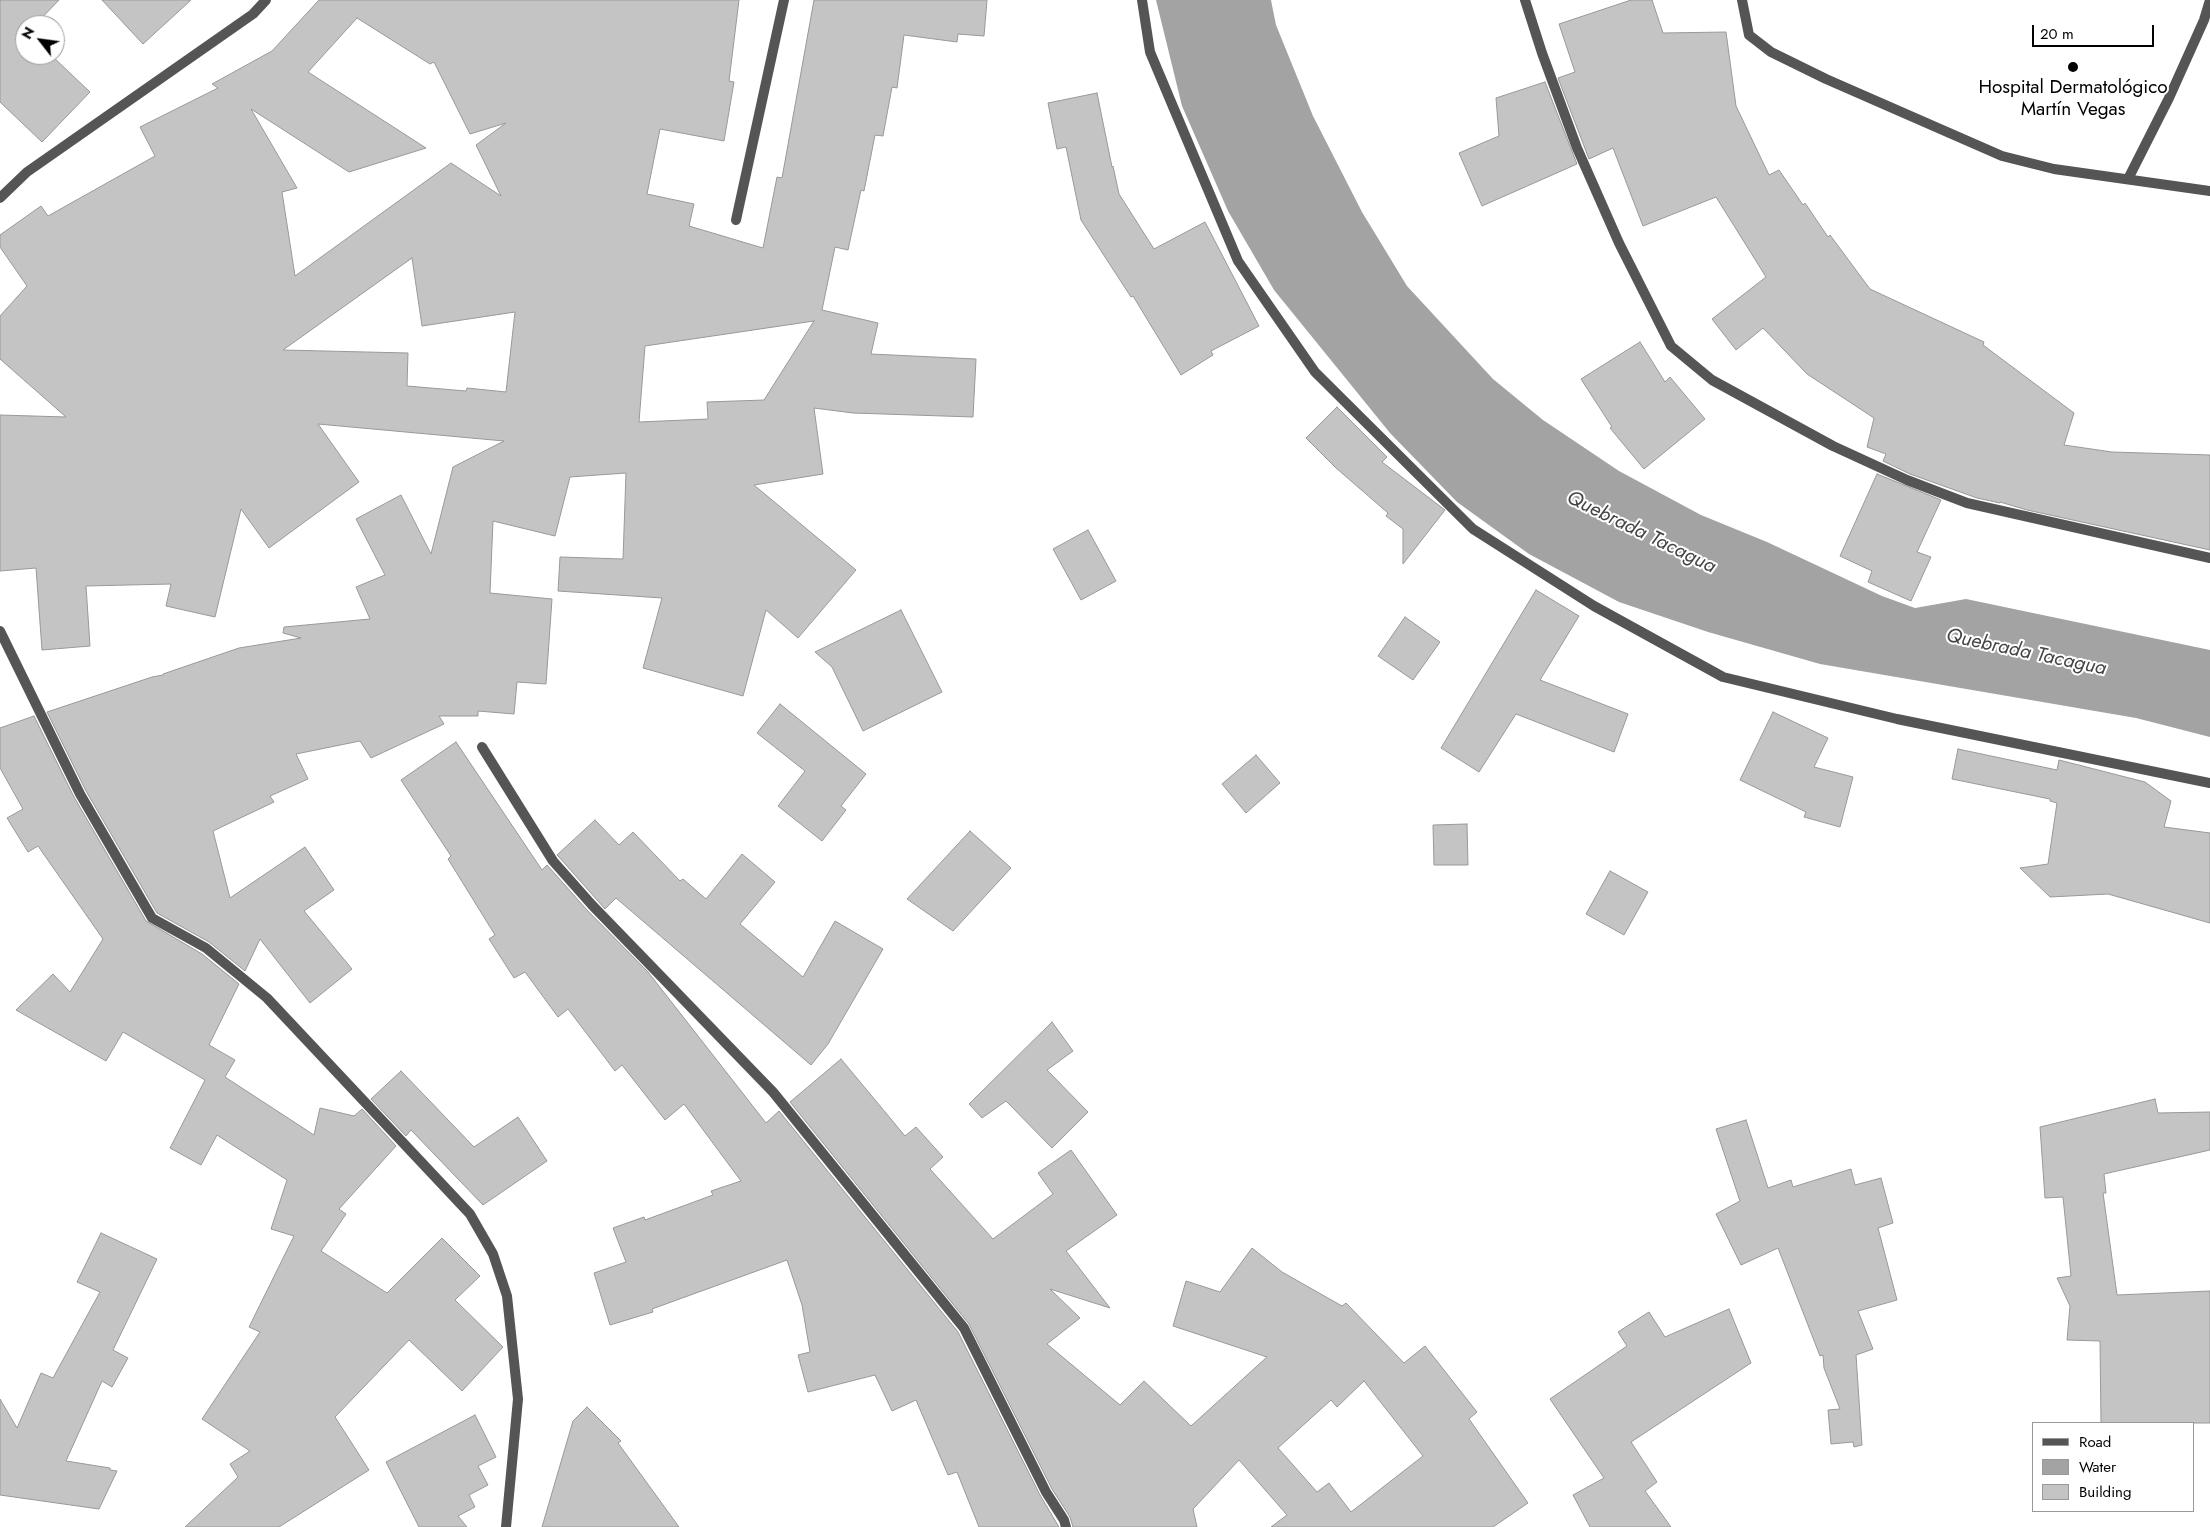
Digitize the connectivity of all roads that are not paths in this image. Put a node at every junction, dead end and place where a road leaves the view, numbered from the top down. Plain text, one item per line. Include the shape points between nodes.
1 (266, 0) edge
2 (784, 0) edge
3 (1142, 0) edge
4 (1525, 0) edge
5 (1742, 0) edge
6 (2210, 0) edge
7 (2128, 179) junction
8 (2210, 192) edge
9 (0, 198) edge
10 (736, 220) dead end
11 (2210, 558) edge
12 (0, 631) edge
13 (482, 747) dead end
14 (2210, 783) edge
15 (506, 1527) edge
16 (1066, 1527) edge

1 - 9 street via 253,14 27,172
2 - 10 street
3 - 14 street via 1150,52 1238,261 1316,372 1473,529 1594,606 1723,677 1897,719
4 - 11 street via 1577,148 1619,243 1672,346 1712,380 1833,446 1907,480 1967,502
5 - 7 street via 1749,34 1772,52 1826,79 2002,156 2054,169
6 - 7 street via 2169,98
7 - 8 street
12 - 15 street via 80,794 152,918 206,948 267,998 470,1214 493,1254 507,1296 518,1400
13 - 16 street via 553,861 772,1092 964,1328

